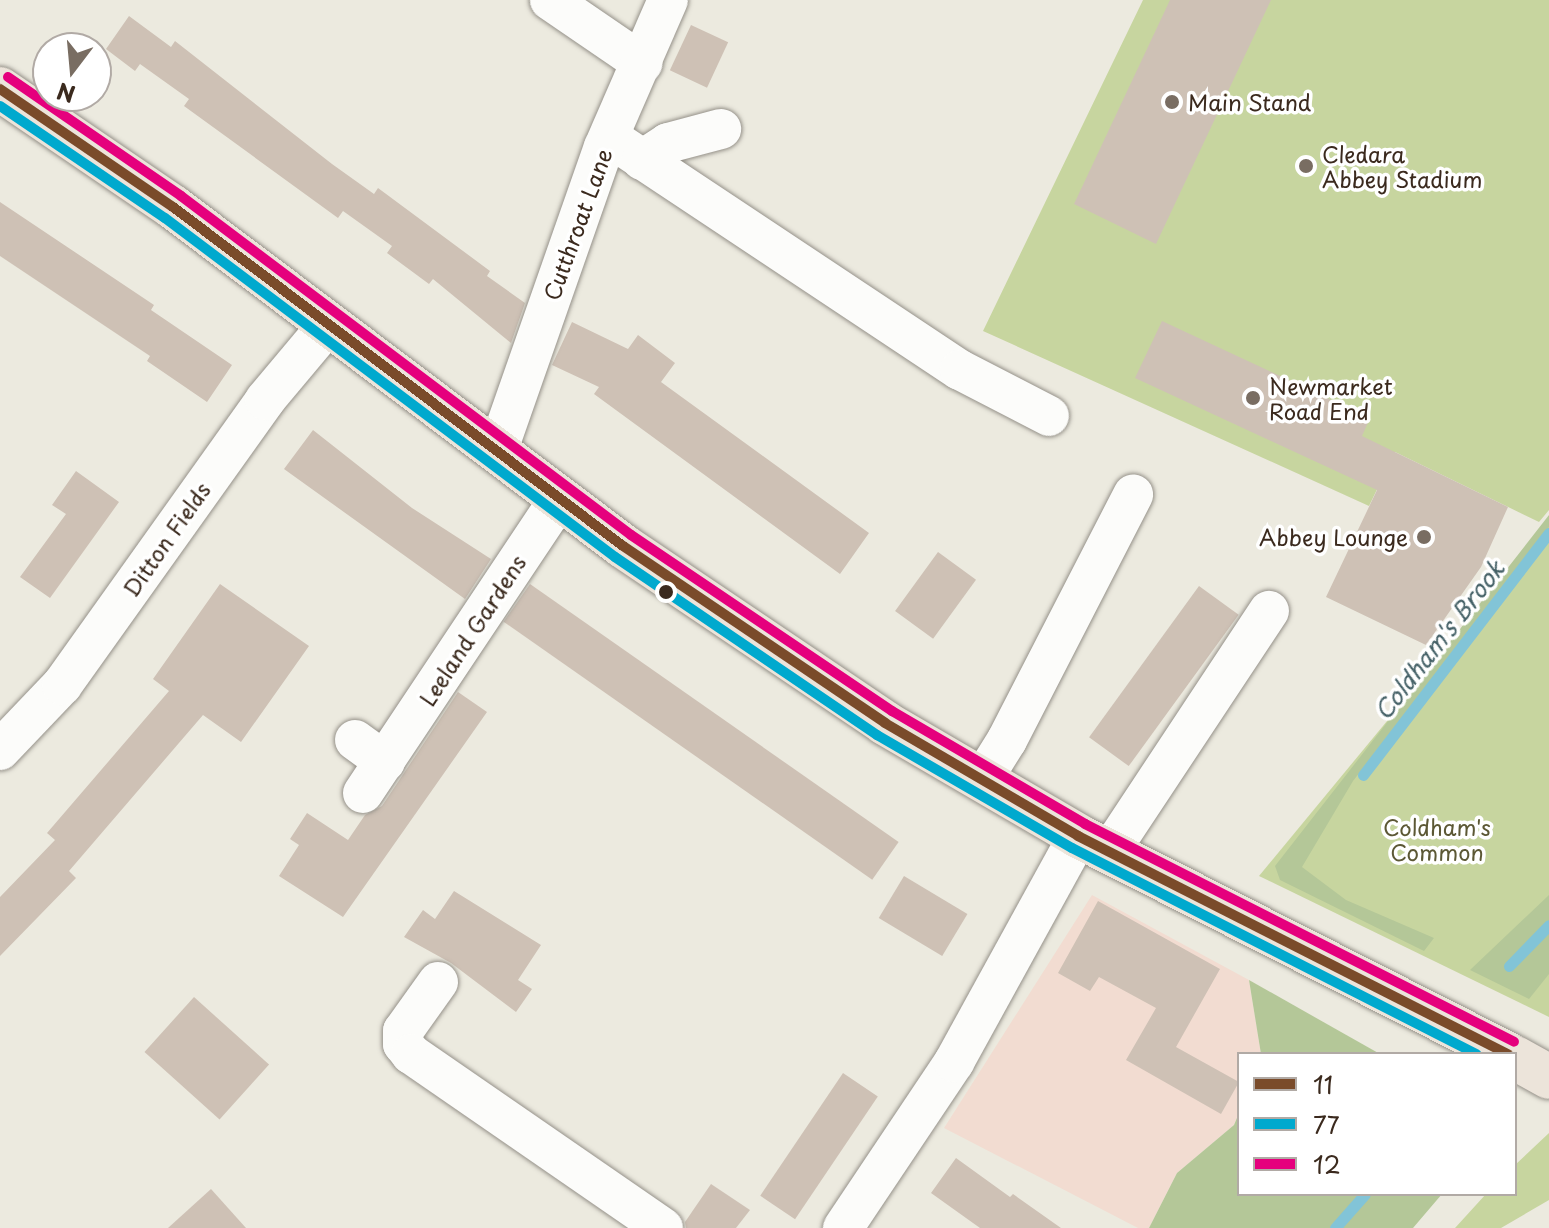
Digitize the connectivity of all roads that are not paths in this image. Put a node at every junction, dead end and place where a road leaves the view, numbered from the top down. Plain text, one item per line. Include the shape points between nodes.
1 (550, 0) edge
2 (668, 0) edge
3 (642, 63) junction
4 (0, 89) edge
5 (721, 129) dead end
6 (609, 137) junction
7 (642, 160) junction
8 (328, 325) junction
9 (1049, 416) dead end
10 (497, 452) junction
11 (1133, 495) dead end
12 (559, 499) junction
13 (1269, 611) dead end
14 (0, 750) edge
15 (368, 765) dead end
16 (982, 780) junction
17 (1094, 844) junction
18 (438, 982) dead end
19 (1508, 1052) edge
20 (663, 1228) edge
21 (843, 1228) edge

1 - 3 street
2 - 3 street, Cutthroat Lane
3 - 6 street, Cutthroat Lane
4 - 8 main road via 173,207
5 - 7 street via 668,143
6 - 7 street
6 - 10 street, Cutthroat Lane
7 - 9 street via 960,370
8 - 10 main road
8 - 14 street, Ditton Fields via 265,400 62,685
10 - 12 main road
11 - 16 street
12 - 15 street, Leeland Gardens
12 - 16 main road via 885,723
13 - 17 street
16 - 17 main road
17 - 19 main road
17 - 21 street
18 - 20 street via 403,1031 403,1044 411,1054

